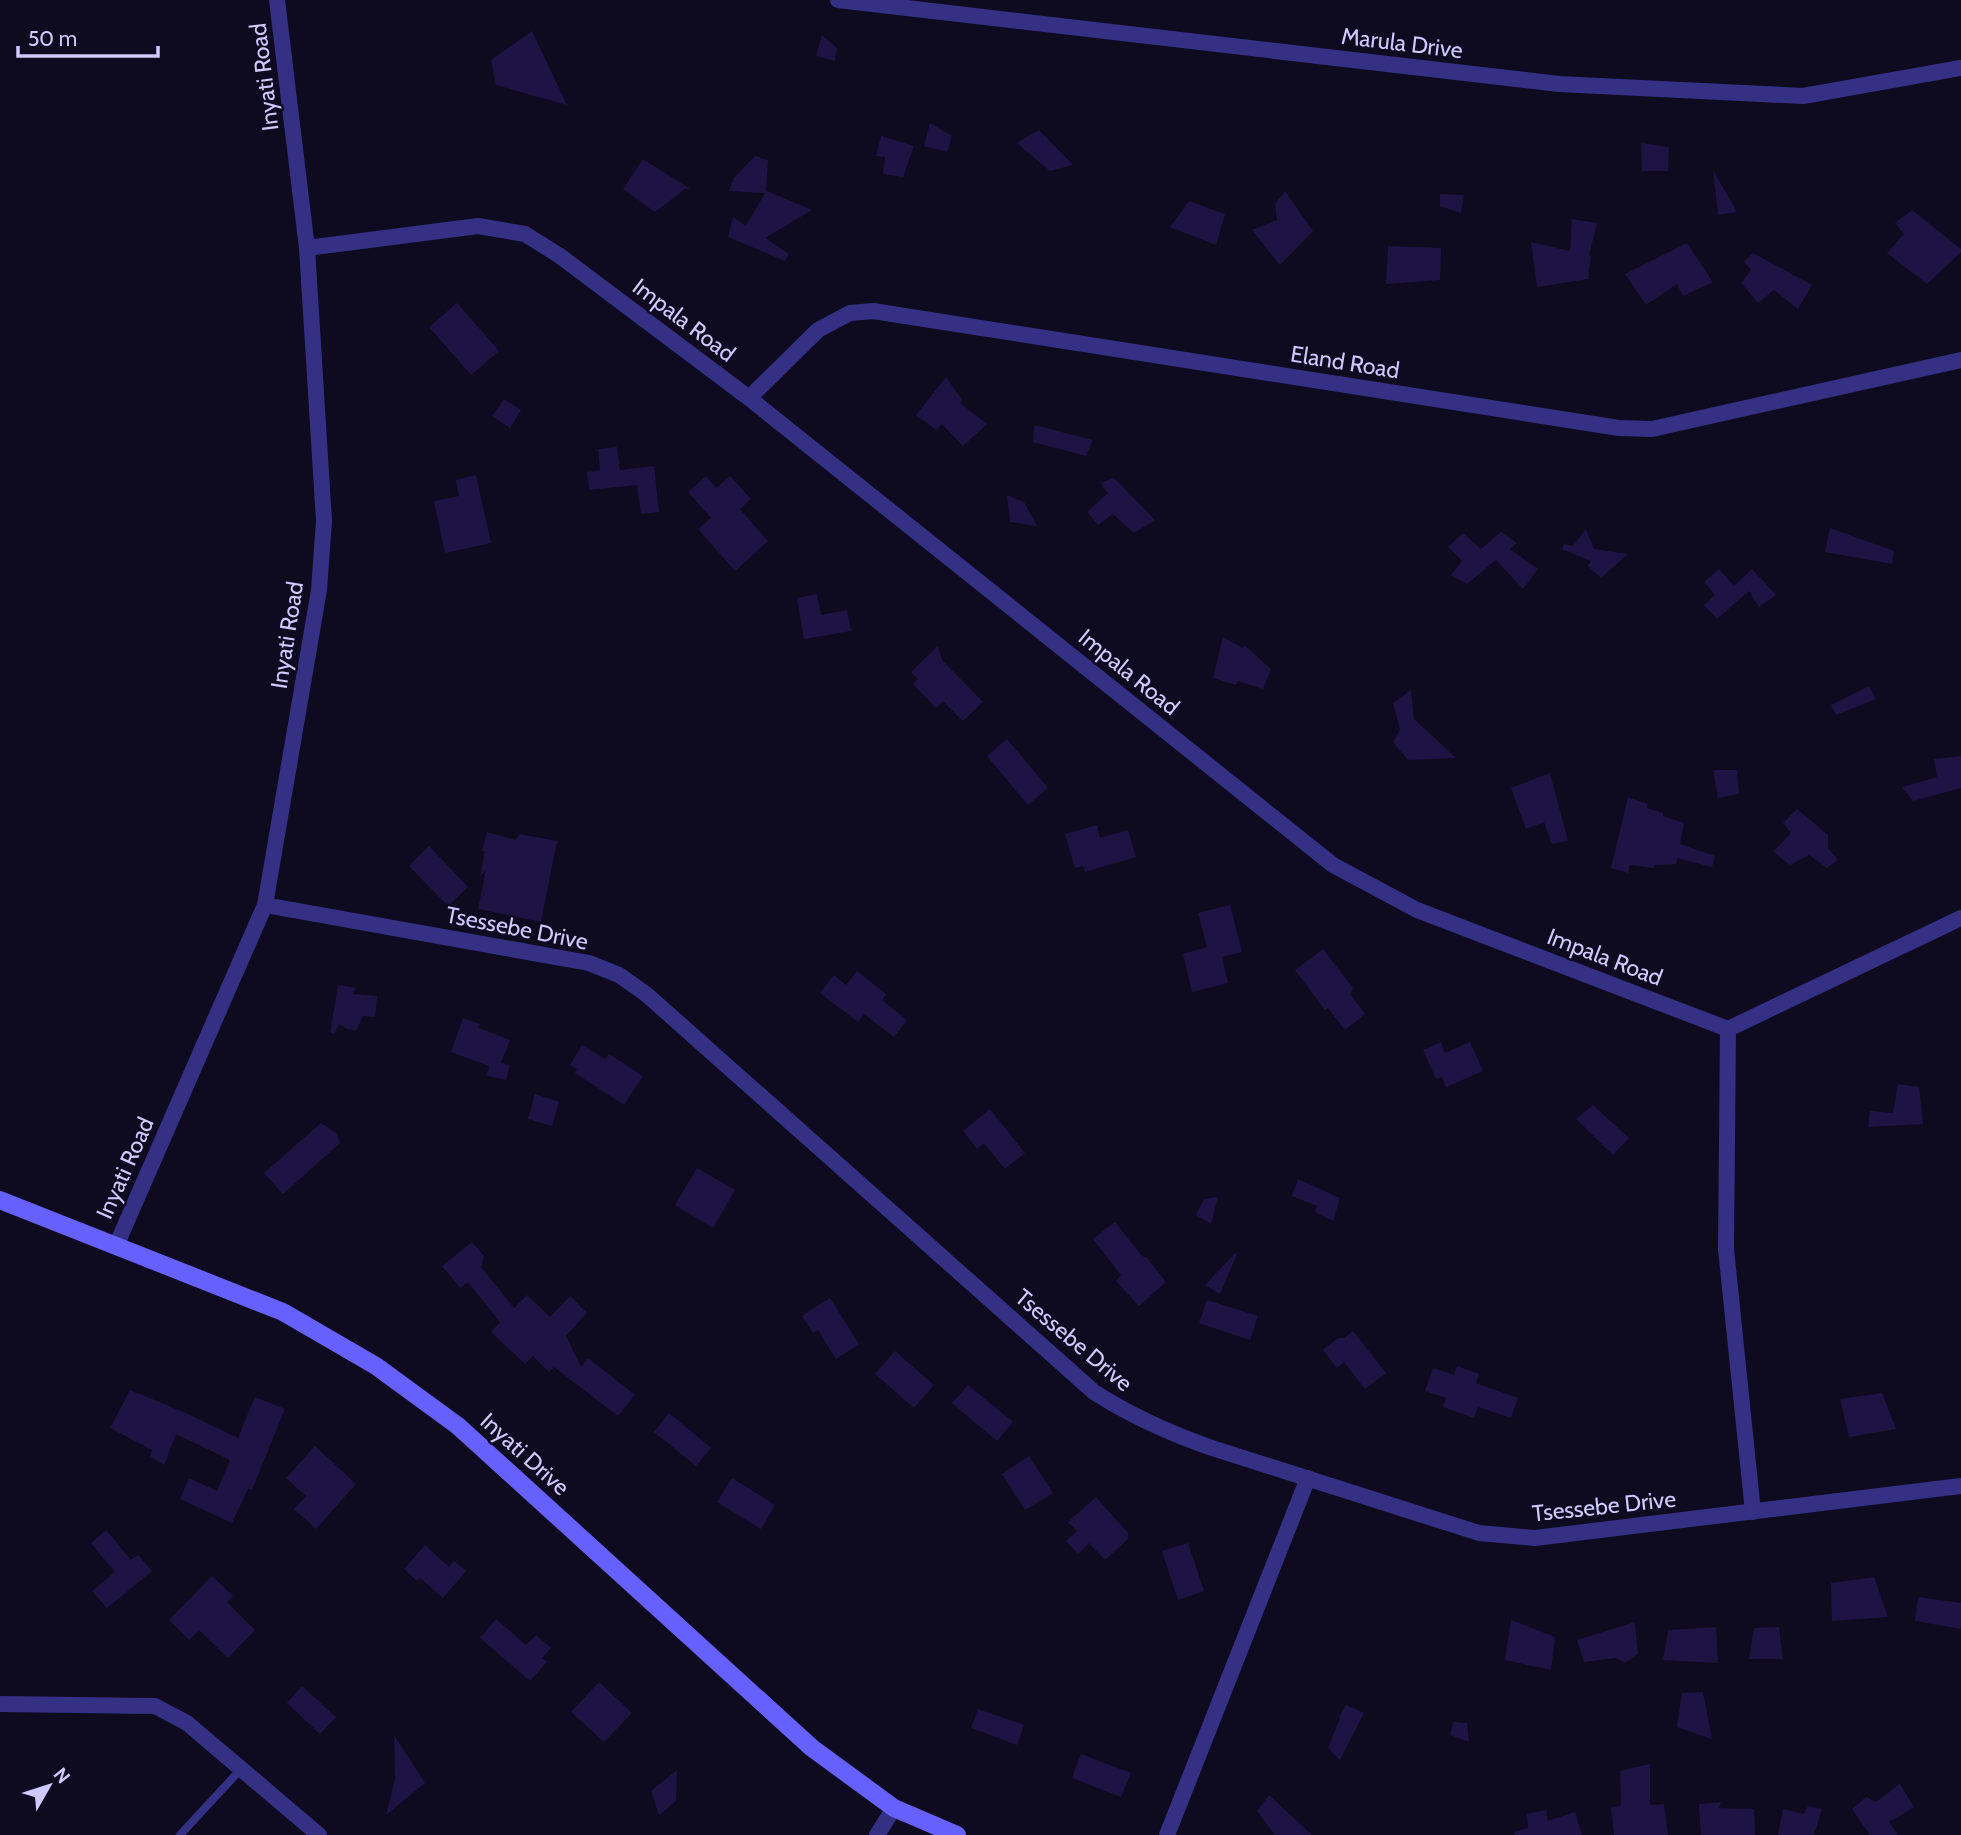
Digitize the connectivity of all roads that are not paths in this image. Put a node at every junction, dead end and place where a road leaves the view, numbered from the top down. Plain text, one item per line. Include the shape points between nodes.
1 (277, 0) edge
2 (838, 0) edge
3 (1961, 68) edge
4 (307, 248) junction
5 (1961, 360) edge
6 (749, 398) junction
7 (265, 905) junction
8 (1961, 918) edge
9 (1728, 1029) junction
10 (0, 1200) edge
11 (116, 1246) junction
12 (1307, 1479) junction
13 (1961, 1486) edge
14 (1753, 1512) junction
15 (0, 1704) edge
16 (242, 1769) junction
17 (894, 1808) junction
18 (180, 1835) edge
19 (319, 1835) edge
20 (877, 1835) edge
21 (957, 1835) edge
22 (1167, 1835) edge

1 - 4 street, Inyati Road
2 - 3 street, Marula Drive via 1559,84 1802,96
4 - 6 street, Impala Road via 478,226 525,234
4 - 7 street, Inyati Road via 324,521 318,590
5 - 6 street, Eland Road via 1652,429 1619,428 873,311 850,313 818,330
6 - 9 street, Impala Road via 1333,864 1417,910
7 - 11 street, Inyati Road
7 - 12 street, Tsessebe Drive via 589,963 619,975 646,994 1094,1392 1174,1435
8 - 9 street
9 - 14 street via 1726,1249
10 - 11 street, Inyati Drive
11 - 17 street, Inyati Drive via 282,1312 376,1366 458,1426 812,1748
12 - 14 street, Tsessebe Drive via 1479,1534 1535,1538
12 - 22 street
13 - 14 street, Tsessebe Drive
15 - 16 street via 155,1706 187,1723
16 - 18 lane
16 - 19 street
17 - 20 street
17 - 21 street, Inyati Drive

